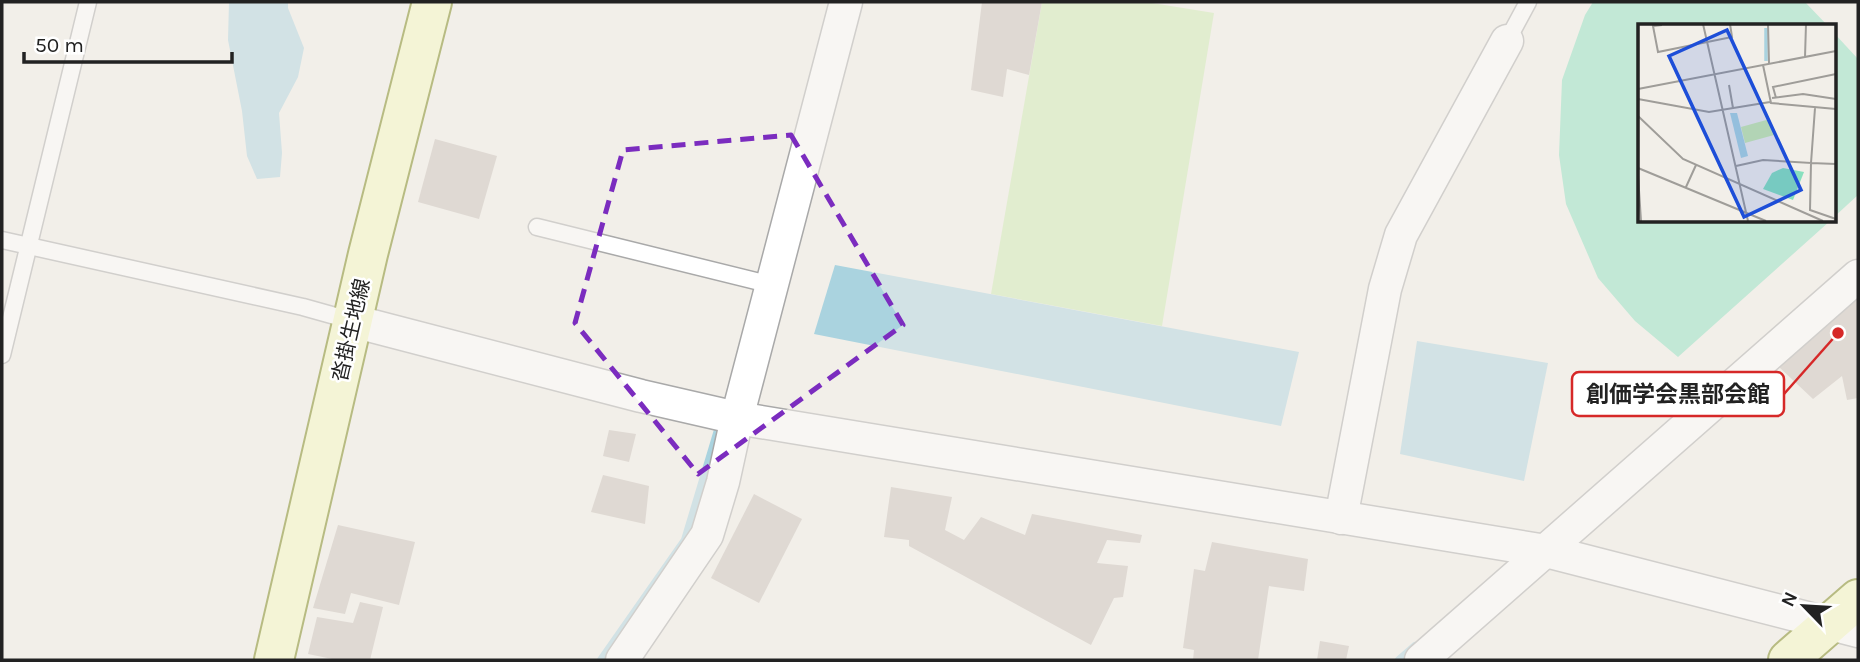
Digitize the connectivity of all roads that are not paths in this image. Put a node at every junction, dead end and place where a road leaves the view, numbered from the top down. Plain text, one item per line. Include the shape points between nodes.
1 (89, 2) edge
2 (432, 2) edge
3 (846, 2) edge
4 (1528, 2) edge
5 (1507, 41) joint
6 (537, 227) dead end
7 (2, 240) edge
8 (28, 246) junction
9 (1858, 276) edge
10 (772, 285) junction
11 (353, 321) junction
12 (2, 355) edge
13 (737, 418) junction
14 (1341, 518) junction
15 (1546, 551) junction
16 (1849, 618) edge
17 (274, 660) edge
18 (622, 660) edge
19 (1421, 660) edge
20 (1788, 660) edge

1 - 8 lane
2 - 11 main road, 沓掛生地線
3 - 10 street
4 - 5 lane
5 - 14 street via 1401,235 1385,289
6 - 10 lane
7 - 8 lane
8 - 11 lane
8 - 12 lane
9 - 15 street
10 - 13 street
11 - 13 street
11 - 17 main road, 沓掛生地線
13 - 14 street
13 - 18 street via 707,535
14 - 15 street
15 - 16 street
15 - 19 street
16 - 20 main road

